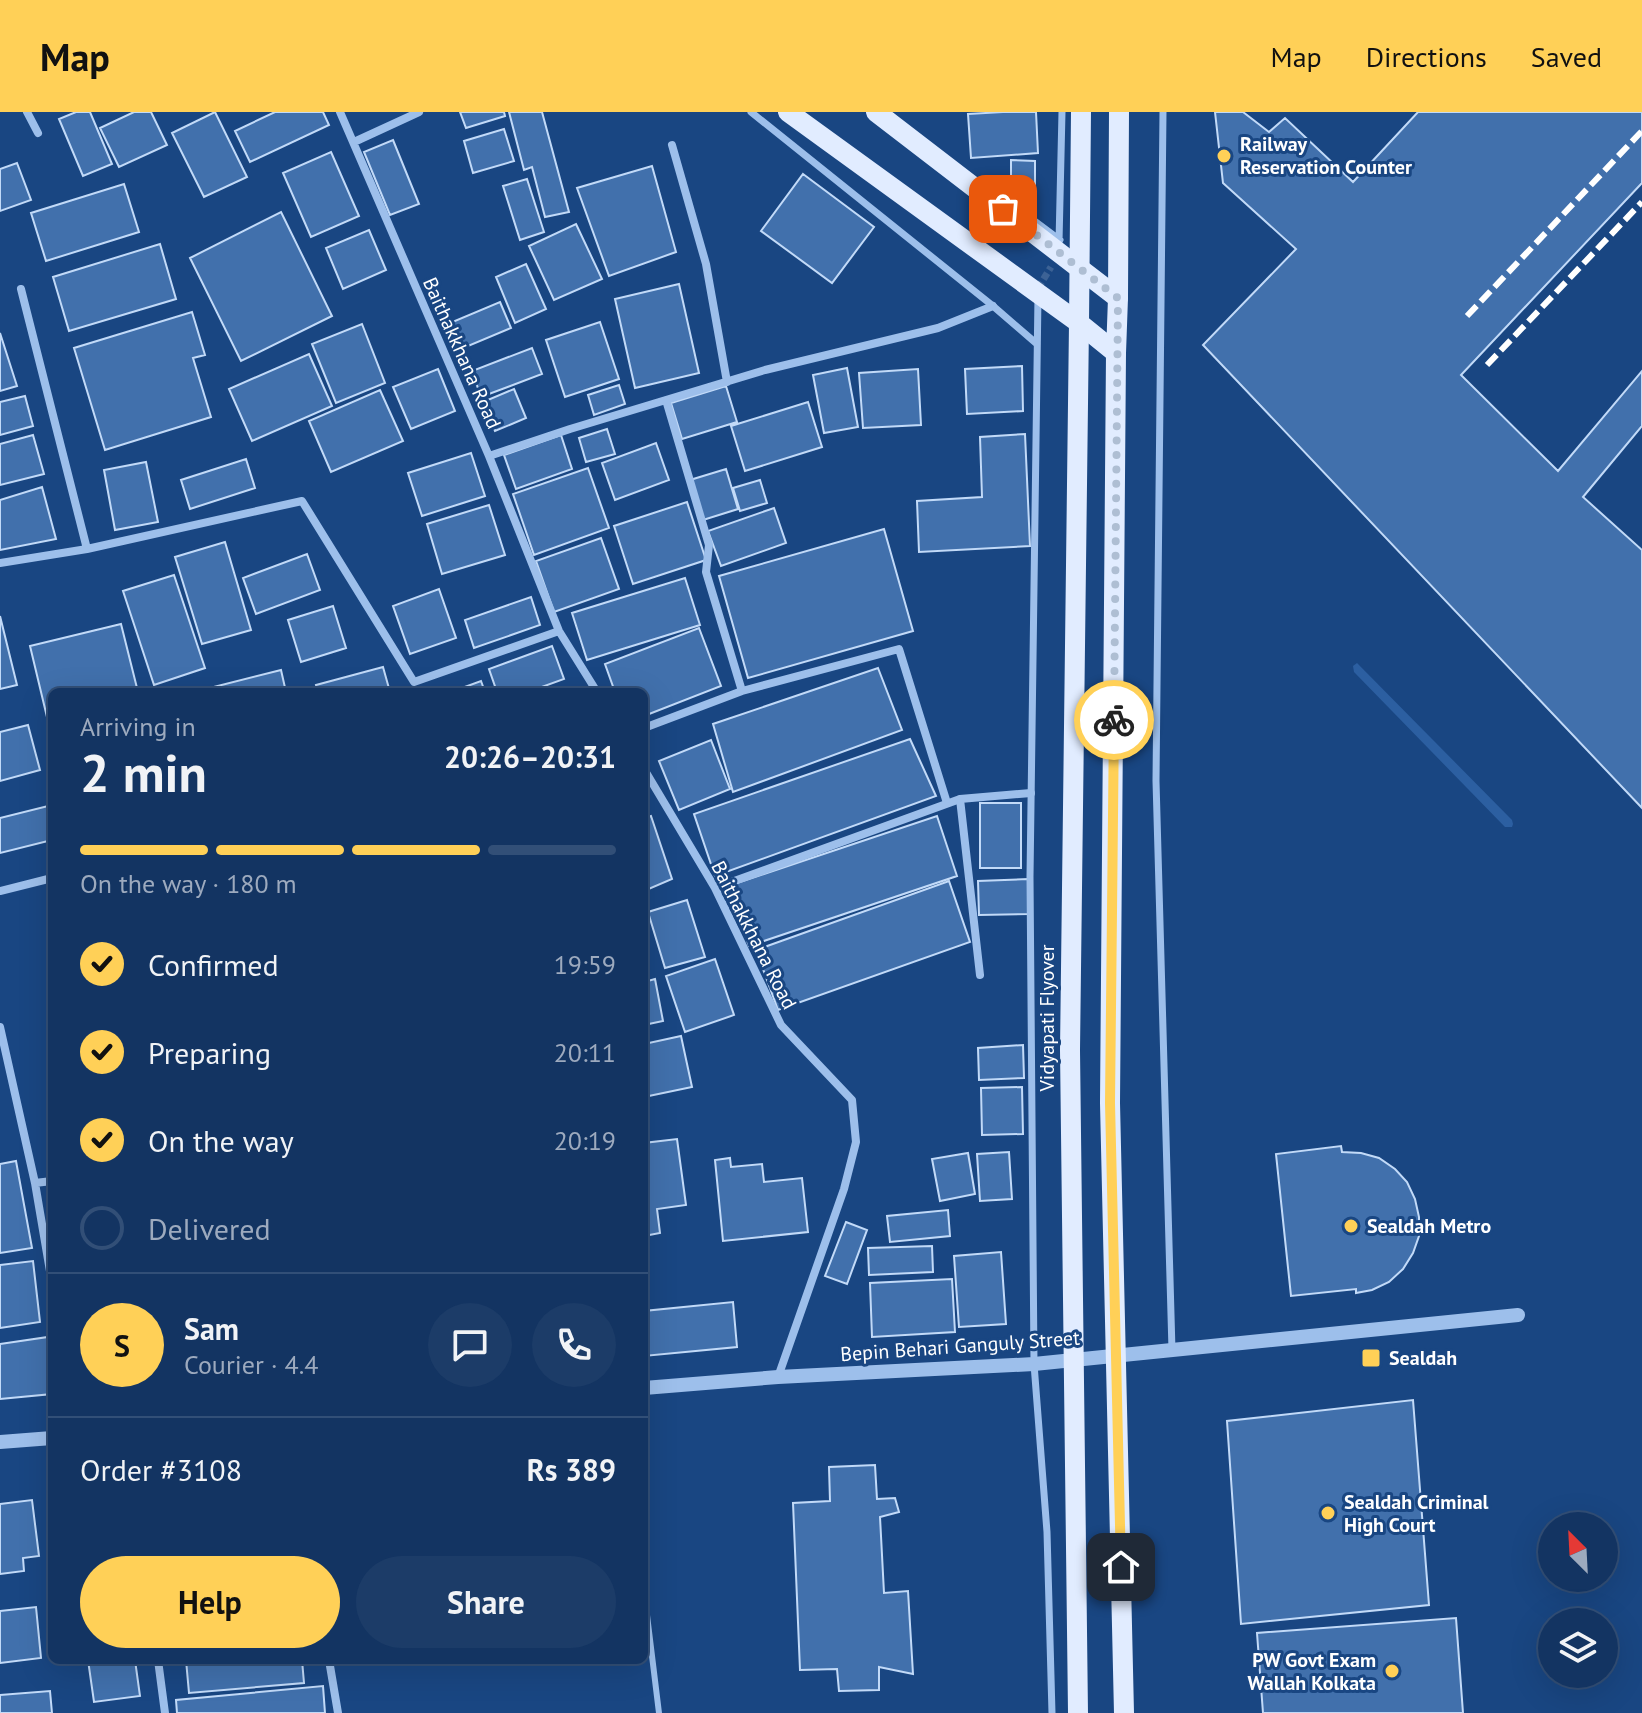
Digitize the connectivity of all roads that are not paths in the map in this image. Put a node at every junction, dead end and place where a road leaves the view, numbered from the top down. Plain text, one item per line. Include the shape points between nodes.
1 (27, 112) edge
2 (340, 112) edge
3 (419, 112) edge
4 (751, 112) edge
5 (788, 112) edge
6 (876, 112) edge
7 (890, 112) edge
8 (1062, 112) edge
9 (1081, 112) edge
10 (1119, 112) edge
11 (1163, 112) edge
12 (38, 133) dead end
13 (354, 142) junction
14 (672, 145) dead end
15 (950, 158) dead end
16 (1011, 203) dead end
17 (1060, 240) junction
18 (1055, 253) dead end
19 (1079, 268) junction
20 (1038, 288) tunnel mouth
21 (21, 289) dead end
22 (1118, 298) junction
23 (993, 306) junction
24 (1079, 323) junction
25 (1037, 344) junction
26 (1116, 353) junction
27 (727, 382) junction
28 (666, 400) junction
29 (489, 456) junction
30 (87, 549) junction
31 (0, 563) edge
32 (559, 631) junction
33 (595, 688) edge
34 (742, 691) junction
35 (648, 726) edge
36 (648, 776) edge
37 (1031, 793) junction
38 (960, 799) junction
39 (947, 803) junction
40 (48, 879) edge
41 (715, 888) junction
42 (0, 891) edge
43 (980, 975) dead end
44 (0, 1027) edge
45 (48, 1181) edge
46 (35, 1183) junction
47 (48, 1259) edge
48 (1518, 1315) dead end
49 (1172, 1350) junction
50 (1034, 1364) junction
51 (778, 1377) junction
52 (648, 1388) edge
53 (48, 1438) edge
54 (0, 1442) edge
55 (648, 1623) edge
56 (159, 1664) edge
57 (330, 1664) edge
58 (165, 1713) edge
59 (338, 1713) edge
60 (659, 1713) edge
61 (1052, 1713) edge
62 (1078, 1713) edge
63 (1124, 1713) edge

1 - 12 street
2 - 13 street, Baithakkhana Road
3 - 13 street
4 - 23 street
5 - 24 main road, bridge
6 - 19 main road, bridge
7 - 15 street
8 - 17 street
9 - 19 main road, Vidyapati Flyover
10 - 22 main road
11 - 49 street via 1156,781
13 - 29 street, Baithakkhana Road
14 - 27 street via 706,264
16 - 17 street
17 - 18 street
19 - 22 main road, bridge
19 - 24 main road, Vidyapati Flyover
20 - 25 street
21 - 30 street
22 - 26 main road
23 - 25 street
23 - 27 street via 938,328
24 - 26 main road
24 - 62 main road, Vidyapati Flyover, bridge via 1070,1050
25 - 37 street
26 - 63 main road, bridge via 1110,1103
27 - 28 street
28 - 29 street
28 - 34 street via 709,545 706,572
29 - 32 street, Baithakkhana Road
30 - 31 street
30 - 32 street via 302,501 414,682
32 - 33 street, Baithakkhana Road
34 - 35 street
34 - 39 street via 899,649
36 - 41 street, Baithakkhana Road
37 - 38 street
37 - 50 street
38 - 39 street
38 - 43 street
39 - 41 street
40 - 42 street
41 - 51 street, Baithakkhana Road via 781,1025 852,1100 856,1142 847,1177
44 - 46 street
45 - 46 street
46 - 47 street
48 - 49 street, Bepin Behari Ganguly Street
49 - 50 street, Bepin Behari Ganguly Street
50 - 51 street, Bepin Behari Ganguly Street
50 - 61 street via 1047,1532
51 - 52 street, Bepin Behari Ganguly Street
53 - 54 street
55 - 60 lane
56 - 58 street
57 - 59 street

